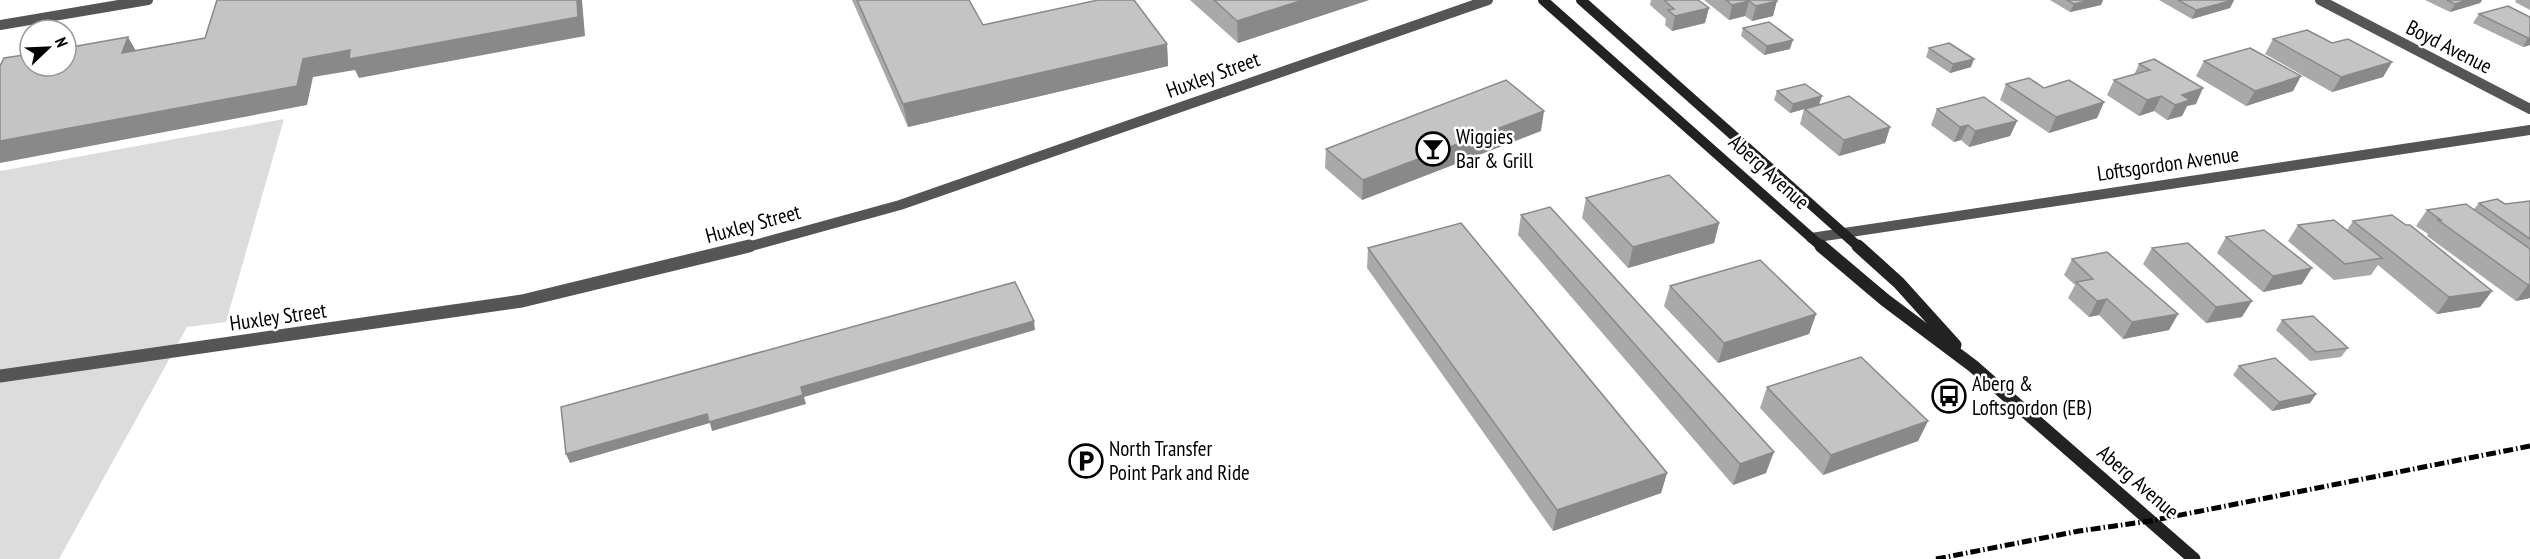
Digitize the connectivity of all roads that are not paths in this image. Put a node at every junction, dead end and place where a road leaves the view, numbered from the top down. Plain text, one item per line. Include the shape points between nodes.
1 (148, 0) edge
2 (1488, 0) edge
3 (1543, 0) edge
4 (1581, 0) edge
5 (2320, 0) edge
6 (0, 25) edge
7 (2530, 109) edge
8 (2530, 130) edge
9 (1844, 233) junction
10 (1811, 238) junction
11 (1973, 366) junction
12 (0, 376) edge
13 (2194, 559) edge

1 - 6 street
2 - 12 street, Huxley Street via 900,205 732,250 522,301
3 - 10 street, Aberg Avenue
4 - 9 street, Aberg Avenue
5 - 7 street, Boyd Avenue
8 - 9 street, Loftsgordon Avenue
9 - 10 street, Loftsgordon Avenue
9 - 11 street, Aberg Avenue via 1899,283
10 - 11 street, Aberg Avenue
11 - 13 street, Aberg Avenue

